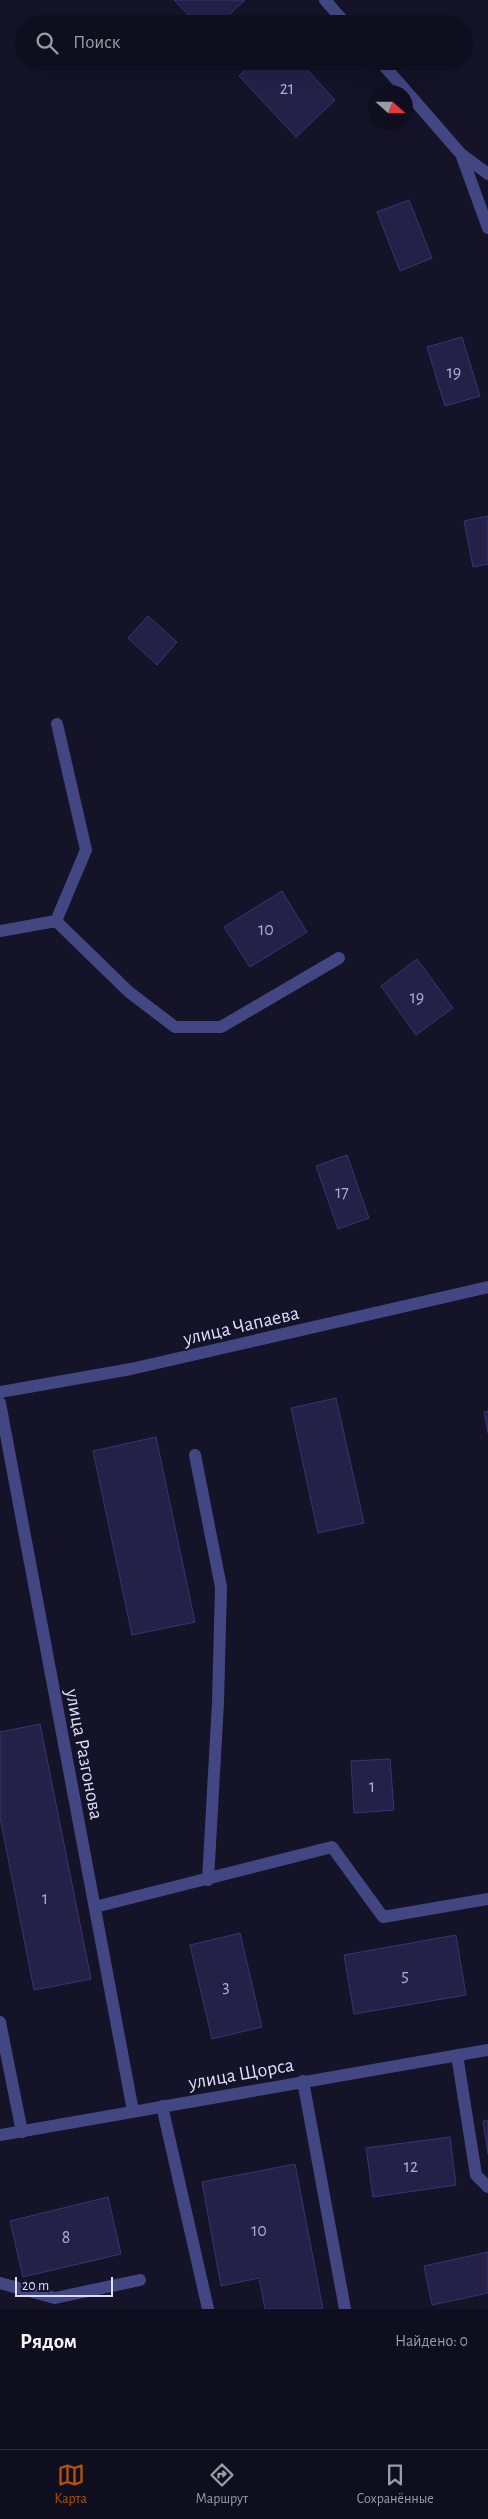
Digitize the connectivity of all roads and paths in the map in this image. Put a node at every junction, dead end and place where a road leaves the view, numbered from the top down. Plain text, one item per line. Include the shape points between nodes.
1 (326, 0) edge
2 (338, 15) edge
3 (388, 70) edge
4 (462, 154) junction
5 (488, 174) edge
6 (488, 228) edge
7 (57, 724) dead end
8 (56, 921) junction
9 (0, 931) edge
10 (339, 958) dead end
11 (488, 1288) edge
12 (0, 1392) edge
13 (0, 1404) edge
14 (195, 1454) dead end
15 (208, 1880) junction
16 (488, 1899) edge
17 (96, 1907) junction
18 (0, 2022) edge
19 (488, 2050) edge
20 (457, 2054) junction
21 (303, 2081) junction
22 (162, 2106) junction
23 (133, 2111) junction
24 (22, 2132) junction
25 (0, 2135) edge
26 (488, 2187) edge
27 (140, 2280) dead end
28 (0, 2282) edge
29 (56, 2304) edge
30 (208, 2309) edge
31 (345, 2309) edge

1 - 2 street
3 - 4 street
4 - 5 street
4 - 6 street
7 - 8 street via 86,850
8 - 9 street
8 - 10 street via 129,992 175,1027 220,1028
11 - 12 street, улица Чапаева via 131,1369
13 - 17 street, улица Разгонова
14 - 15 street via 221,1587
15 - 16 street via 332,1847 383,1917
15 - 17 street
17 - 23 street, улица Разгонова
18 - 24 street
19 - 20 street, улица Щорса
20 - 21 street, улица Щорса
20 - 26 street via 476,2175
21 - 22 street, улица Щорса
21 - 31 street
22 - 23 street, улица Щорса
22 - 30 street
23 - 24 street, улица Щорса
24 - 25 street, улица Щорса
27 - 29 street
28 - 29 street

